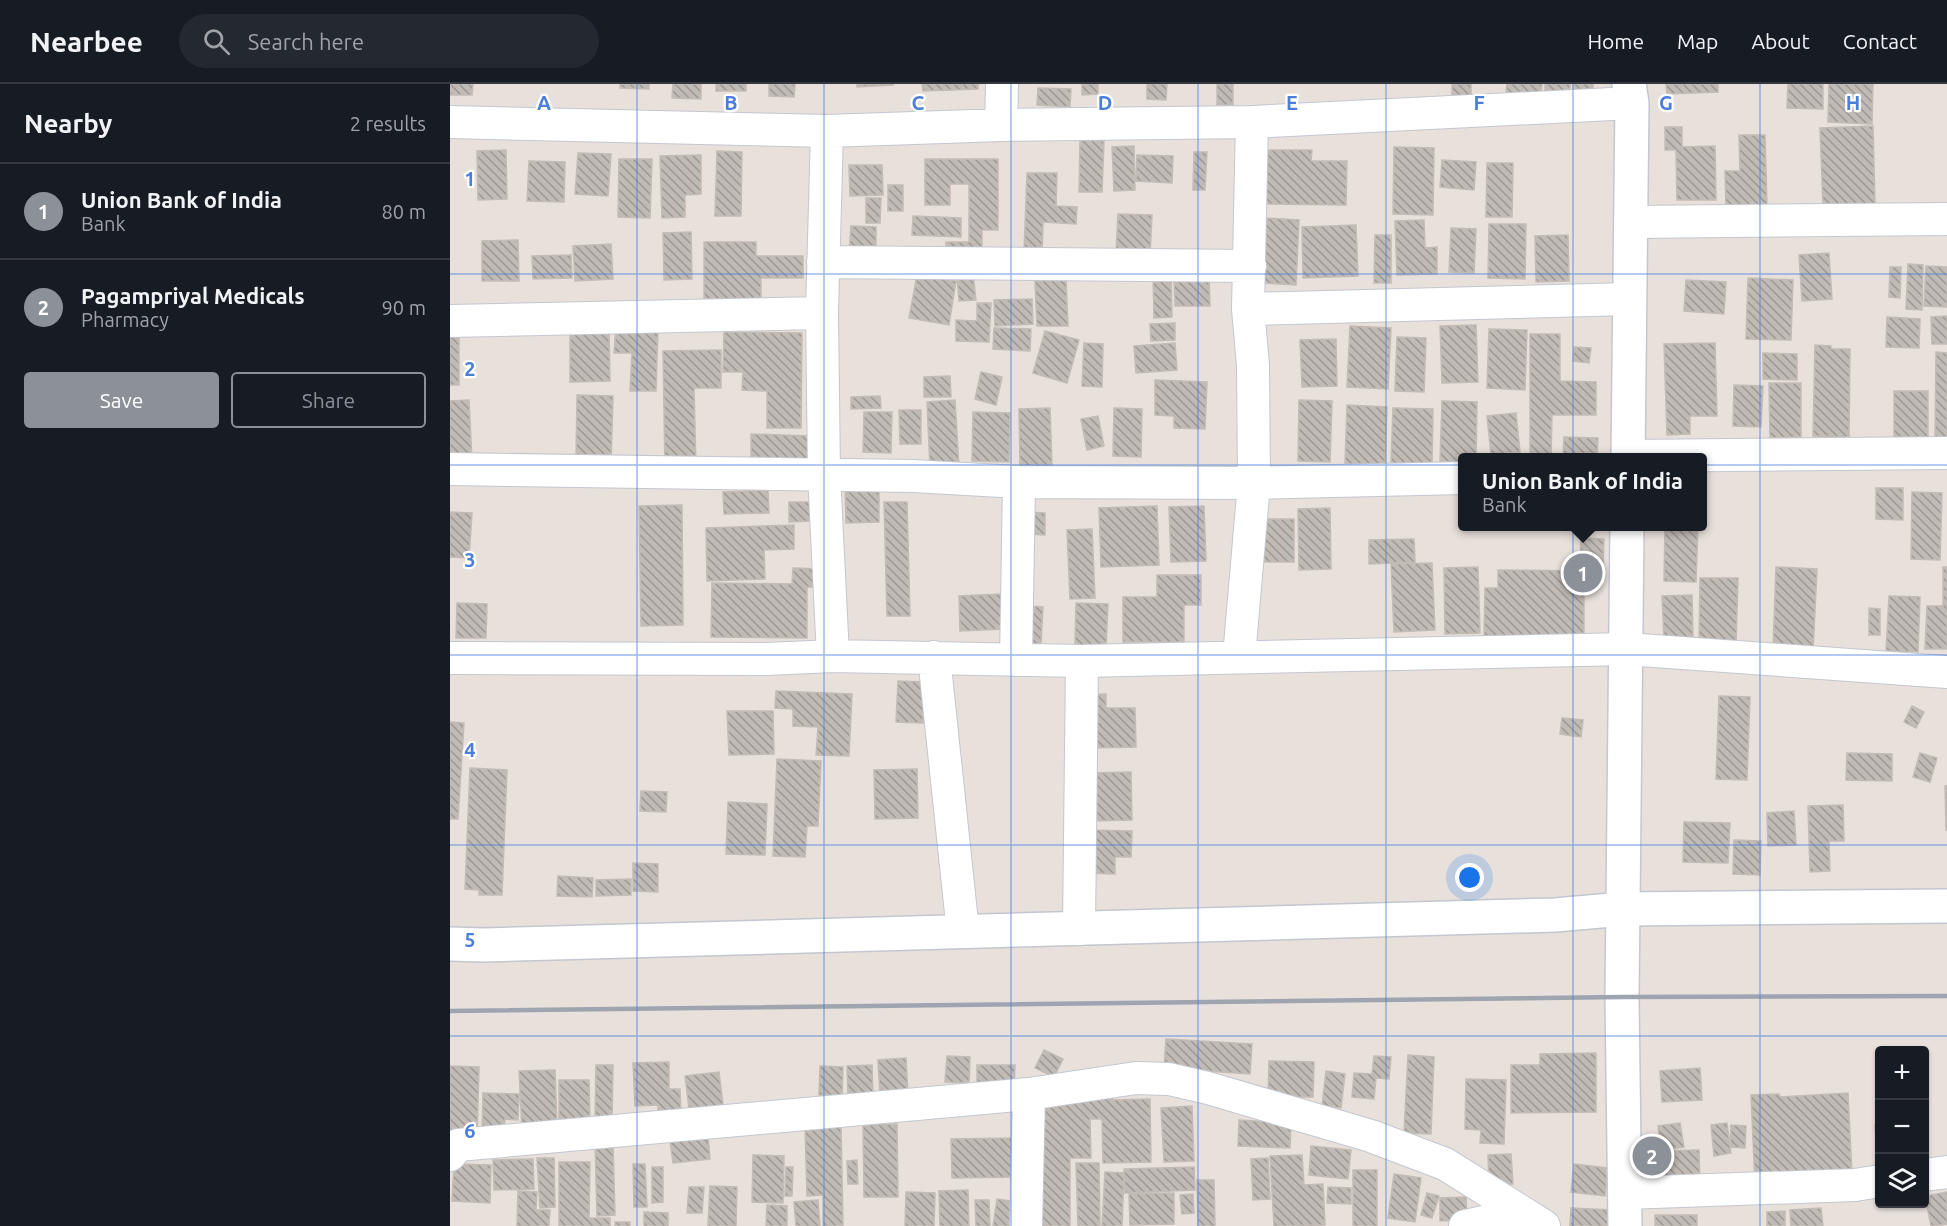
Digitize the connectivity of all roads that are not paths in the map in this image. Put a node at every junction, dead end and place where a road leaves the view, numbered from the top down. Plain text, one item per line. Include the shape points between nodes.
1 (1002, 84) edge
2 (1630, 94) edge
3 (450, 122) edge
4 (1252, 122) junction
5 (1001, 125) junction
6 (827, 131) junction
7 (1947, 219) edge
8 (1632, 222) junction
9 (823, 262) junction
10 (1250, 266) junction
11 (1629, 299) junction
12 (1248, 309) junction
13 (822, 313) junction
14 (450, 321) edge
15 (1628, 453) edge
16 (1947, 453) edge
17 (1707, 456) edge
18 (450, 469) edge
19 (824, 474) junction
20 (1458, 478) edge
21 (1018, 482) junction
22 (1254, 483) junction
23 (1627, 531) edge
24 (1626, 649) junction
25 (833, 656) junction
26 (934, 657) junction
27 (1239, 657) junction
28 (450, 658) edge
29 (1016, 660) junction
30 (1082, 661) junction
31 (1947, 672) edge
32 (1947, 906) edge
33 (1623, 909) junction
34 (1078, 929) junction
35 (963, 932) junction
36 (450, 944) edge
37 (1029, 1094) junction
38 (450, 1155) edge
39 (1947, 1172) edge
40 (1929, 1174) edge
41 (1875, 1182) edge
42 (1625, 1192) junction
43 (1534, 1219) edge
44 (1026, 1226) edge
45 (1465, 1226) edge
46 (1625, 1226) edge

1 - 5 street
2 - 4 street
2 - 8 street
3 - 6 street
4 - 5 street
4 - 10 street
5 - 6 street
6 - 9 street
7 - 8 street
8 - 11 street
9 - 10 street
9 - 13 street
10 - 12 street
11 - 12 street
11 - 15 street
12 - 22 street via 1253,365
13 - 14 street
13 - 19 street
16 - 17 street
18 - 19 street
19 - 21 street
19 - 25 street
20 - 22 street
21 - 22 street
21 - 29 street
22 - 27 street
23 - 24 street
24 - 27 street
24 - 31 street
24 - 33 street
25 - 26 street
25 - 28 street
26 - 29 street
26 - 35 street
27 - 30 street
29 - 30 street
30 - 34 street
32 - 33 street
33 - 34 street via 1555,915
33 - 42 street
34 - 35 street
35 - 36 street
37 - 38 street via 458,1144
37 - 43 street via 1136,1078 1169,1079 1208,1088 1371,1136 1446,1164
37 - 44 street
39 - 40 street
41 - 42 street
42 - 46 street
43 - 45 street

